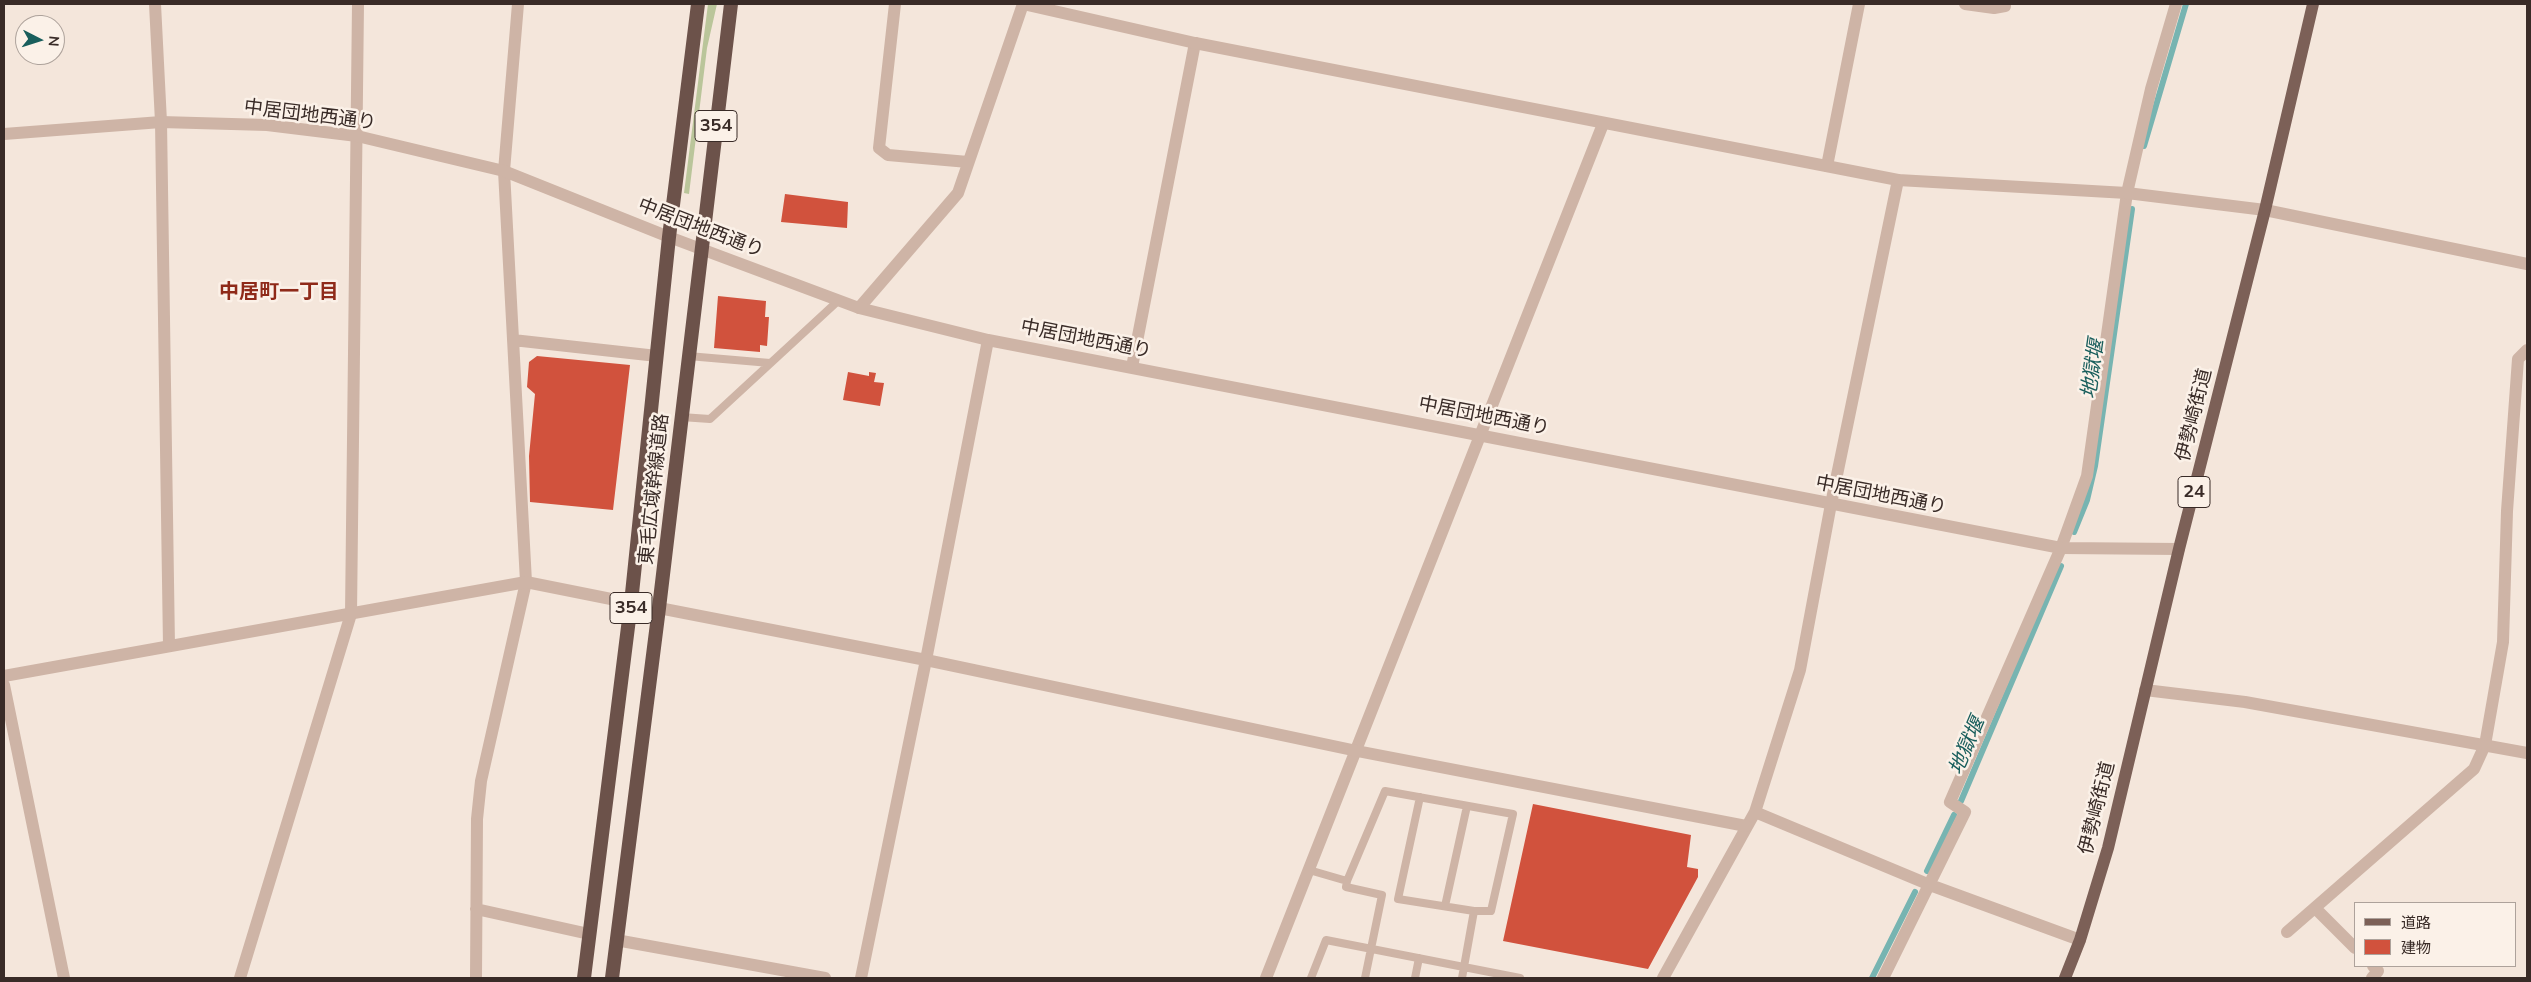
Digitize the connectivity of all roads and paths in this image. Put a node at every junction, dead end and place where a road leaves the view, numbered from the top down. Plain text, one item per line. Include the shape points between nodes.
1 (156, 4) edge
2 (358, 4) edge
3 (518, 4) edge
4 (698, 4) edge
5 (731, 4) edge
6 (895, 4) edge
7 (1023, 4) edge
8 (1859, 4) edge
9 (1965, 4) edge
10 (2005, 4) edge
11 (2176, 4) edge
12 (2313, 4) edge
13 (1195, 43) junction
14 (161, 122) junction
15 (1603, 124) junction
16 (4, 134) edge
17 (357, 136) junction
18 (968, 162) junction
19 (1827, 166) junction
20 (504, 171) junction
21 (1898, 180) junction
22 (2127, 193) junction
23 (2265, 210) junction
24 (669, 237) junction
25 (701, 249) junction
26 (2527, 264) edge
27 (838, 300) junction
28 (859, 308) junction
29 (513, 340) junction
30 (988, 340) junction
31 (2527, 350) edge
32 (657, 356) junction
33 (688, 356) junction
34 (770, 363) junction
35 (1132, 366) junction
36 (681, 417) junction
37 (1482, 434) junction
38 (1831, 504) junction
39 (2060, 548) junction
40 (2179, 549) junction
41 (526, 582) junction
42 (631, 603) junction
43 (659, 608) junction
44 (351, 614) junction
45 (169, 646) junction
46 (926, 660) junction
47 (4, 676) edge
48 (4, 685) edge
49 (2146, 690) junction
50 (2485, 745) junction
51 (1356, 751) junction
52 (2527, 753) edge
53 (1420, 797) junction
54 (1467, 806) junction
55 (1755, 812) junction
56 (1746, 826) junction
57 (1309, 870) junction
58 (1347, 881) junction
59 (1930, 885) junction
60 (1382, 895) junction
61 (1398, 899) junction
62 (1445, 906) junction
63 (2315, 908) junction
64 (476, 909) junction
65 (1474, 911) junction
66 (2288, 932) dead end
67 (589, 934) junction
68 (616, 940) junction
69 (2080, 940) junction
70 (2354, 947) edge
71 (1371, 948) junction
72 (1419, 958) junction
73 (1464, 967) junction
74 (2374, 967) edge
75 (64, 978) edge
76 (240, 978) edge
77 (476, 978) edge
78 (584, 978) edge
79 (612, 978) edge
80 (824, 978) edge
81 (860, 978) edge
82 (1266, 978) edge
83 (1311, 978) edge
84 (1365, 978) edge
85 (1415, 978) edge
86 (1462, 978) edge
87 (1515, 978) edge
88 (1663, 978) edge
89 (1882, 978) edge
90 (2065, 978) edge
91 (2372, 978) edge

1 - 14 street
2 - 17 street
3 - 20 street
4 - 24 highway, 東毛広域幹線道路 / 354
5 - 25 highway, 東毛広域幹線道路 / 354
6 - 18 street via 879,148 888,155
7 - 13 street
7 - 18 street
8 - 19 street
9 - 10 street via 1994,8
11 - 22 street via 2151,89
12 - 23 main road, 伊勢崎街道 / 24
13 - 15 street
13 - 35 street
14 - 16 street, 中居団地西通り
14 - 17 street, 中居団地西通り via 267,125
14 - 45 street
15 - 19 street
15 - 37 street
17 - 20 street, 中居団地西通り
17 - 44 street
18 - 28 street via 958,194
19 - 21 street
20 - 24 street, 中居団地西通り
20 - 29 street
21 - 22 street
21 - 38 street
22 - 23 street
22 - 39 street via 2086,476
23 - 26 street
23 - 40 main road, 伊勢崎街道 / 24
24 - 25 street, 中居団地西通り
24 - 32 highway, 東毛広域幹線道路 / 354
25 - 27 street, 中居団地西通り
25 - 33 highway, 東毛広域幹線道路 / 354
27 - 28 street, 中居団地西通り
27 - 34 lane
28 - 30 street, 中居団地西通り
29 - 32 street
29 - 41 street
30 - 35 street, 中居団地西通り
30 - 46 street
31 - 50 street via 2518,359 2507,511 2504,642
32 - 42 highway, 東毛広域幹線道路 / 354
33 - 34 lane
33 - 36 highway, 東毛広域幹線道路 / 354
34 - 36 lane via 710,419
35 - 37 street, 中居団地西通り
36 - 43 highway, 東毛広域幹線道路 / 354
37 - 38 street, 中居団地西通り
37 - 51 street
38 - 39 street, 中居団地西通り
38 - 55 street via 1800,670
39 - 40 street, 中居団地西通り
39 - 59 street via 1950,802 1965,812
40 - 49 main road, 伊勢崎街道 / 24
41 - 42 street
41 - 44 street
41 - 64 street via 481,781 477,819
42 - 67 highway, 東毛広域幹線道路 / 354
43 - 46 street
43 - 68 highway, 東毛広域幹線道路 / 354
44 - 45 street
44 - 76 street
45 - 47 street
46 - 51 street
46 - 81 street
48 - 75 street
49 - 50 street via 2245,702
49 - 69 main road, 伊勢崎街道 / 24 via 2108,848
50 - 52 street
50 - 63 street via 2474,769
51 - 56 street
51 - 57 street
53 - 54 lane
53 - 58 lane via 1385,791
53 - 61 lane
54 - 62 lane
54 - 65 lane via 1513,814 1491,910
55 - 56 street
55 - 59 street
56 - 88 street
57 - 58 lane
57 - 82 street
58 - 60 lane via 1346,887
59 - 69 street
59 - 89 street
60 - 61 lane
60 - 71 lane
61 - 62 lane
62 - 65 lane
63 - 66 street
63 - 70 street
64 - 67 street
64 - 77 street
65 - 73 lane
67 - 78 highway, 東毛広域幹線道路 / 354
68 - 79 highway, 東毛広域幹線道路 / 354
68 - 80 street
69 - 90 main road, 伊勢崎街道 / 24
71 - 72 lane
71 - 83 lane via 1326,940
71 - 84 lane
72 - 73 lane
72 - 85 lane
73 - 86 lane
73 - 87 lane
74 - 91 street via 2378,971

